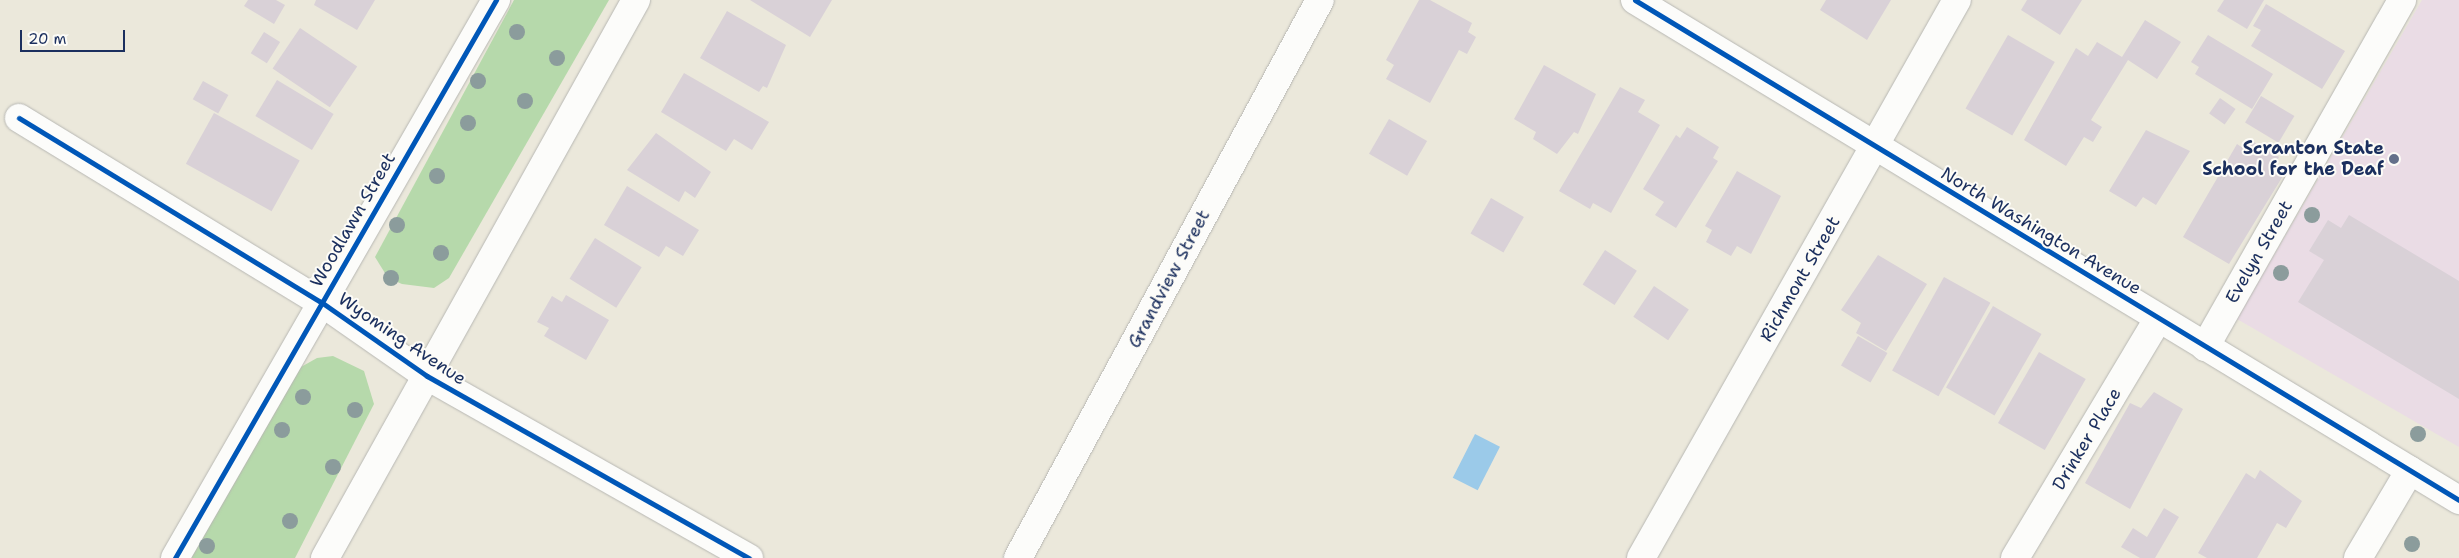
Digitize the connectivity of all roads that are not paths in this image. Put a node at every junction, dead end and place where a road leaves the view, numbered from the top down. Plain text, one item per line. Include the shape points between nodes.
1 (496, 0) edge
2 (636, 0) edge
3 (1320, 0) edge
4 (1635, 0) edge
5 (1957, 0) edge
6 (2402, 0) edge
7 (19, 118) dead end
8 (1876, 146) junction
9 (321, 302) junction
10 (2158, 319) junction
11 (2205, 347) junction
12 (427, 376) junction
13 (2410, 470) junction
14 (2459, 500) edge
15 (175, 558) edge
16 (325, 558) edge
17 (749, 558) edge
18 (1018, 558) edge
19 (1641, 558) edge
20 (2016, 558) edge
21 (2358, 558) edge

1 - 9 street, Woodlawn Street
2 - 12 street
3 - 18 street, Grandview Street
4 - 8 street, North Washington Avenue
5 - 8 street, Richmont Street
6 - 11 street, Evelyn Street
7 - 9 street, Wyoming Avenue
8 - 10 street, North Washington Avenue
8 - 19 street, Richmont Street
9 - 12 street, Wyoming Avenue
9 - 15 street, Woodlawn Street
10 - 11 street, North Washington Avenue
10 - 20 street, Drinker Place
11 - 13 street, North Washington Avenue
12 - 16 street
12 - 17 street, Wyoming Avenue
13 - 14 street, North Washington Avenue
13 - 21 street

